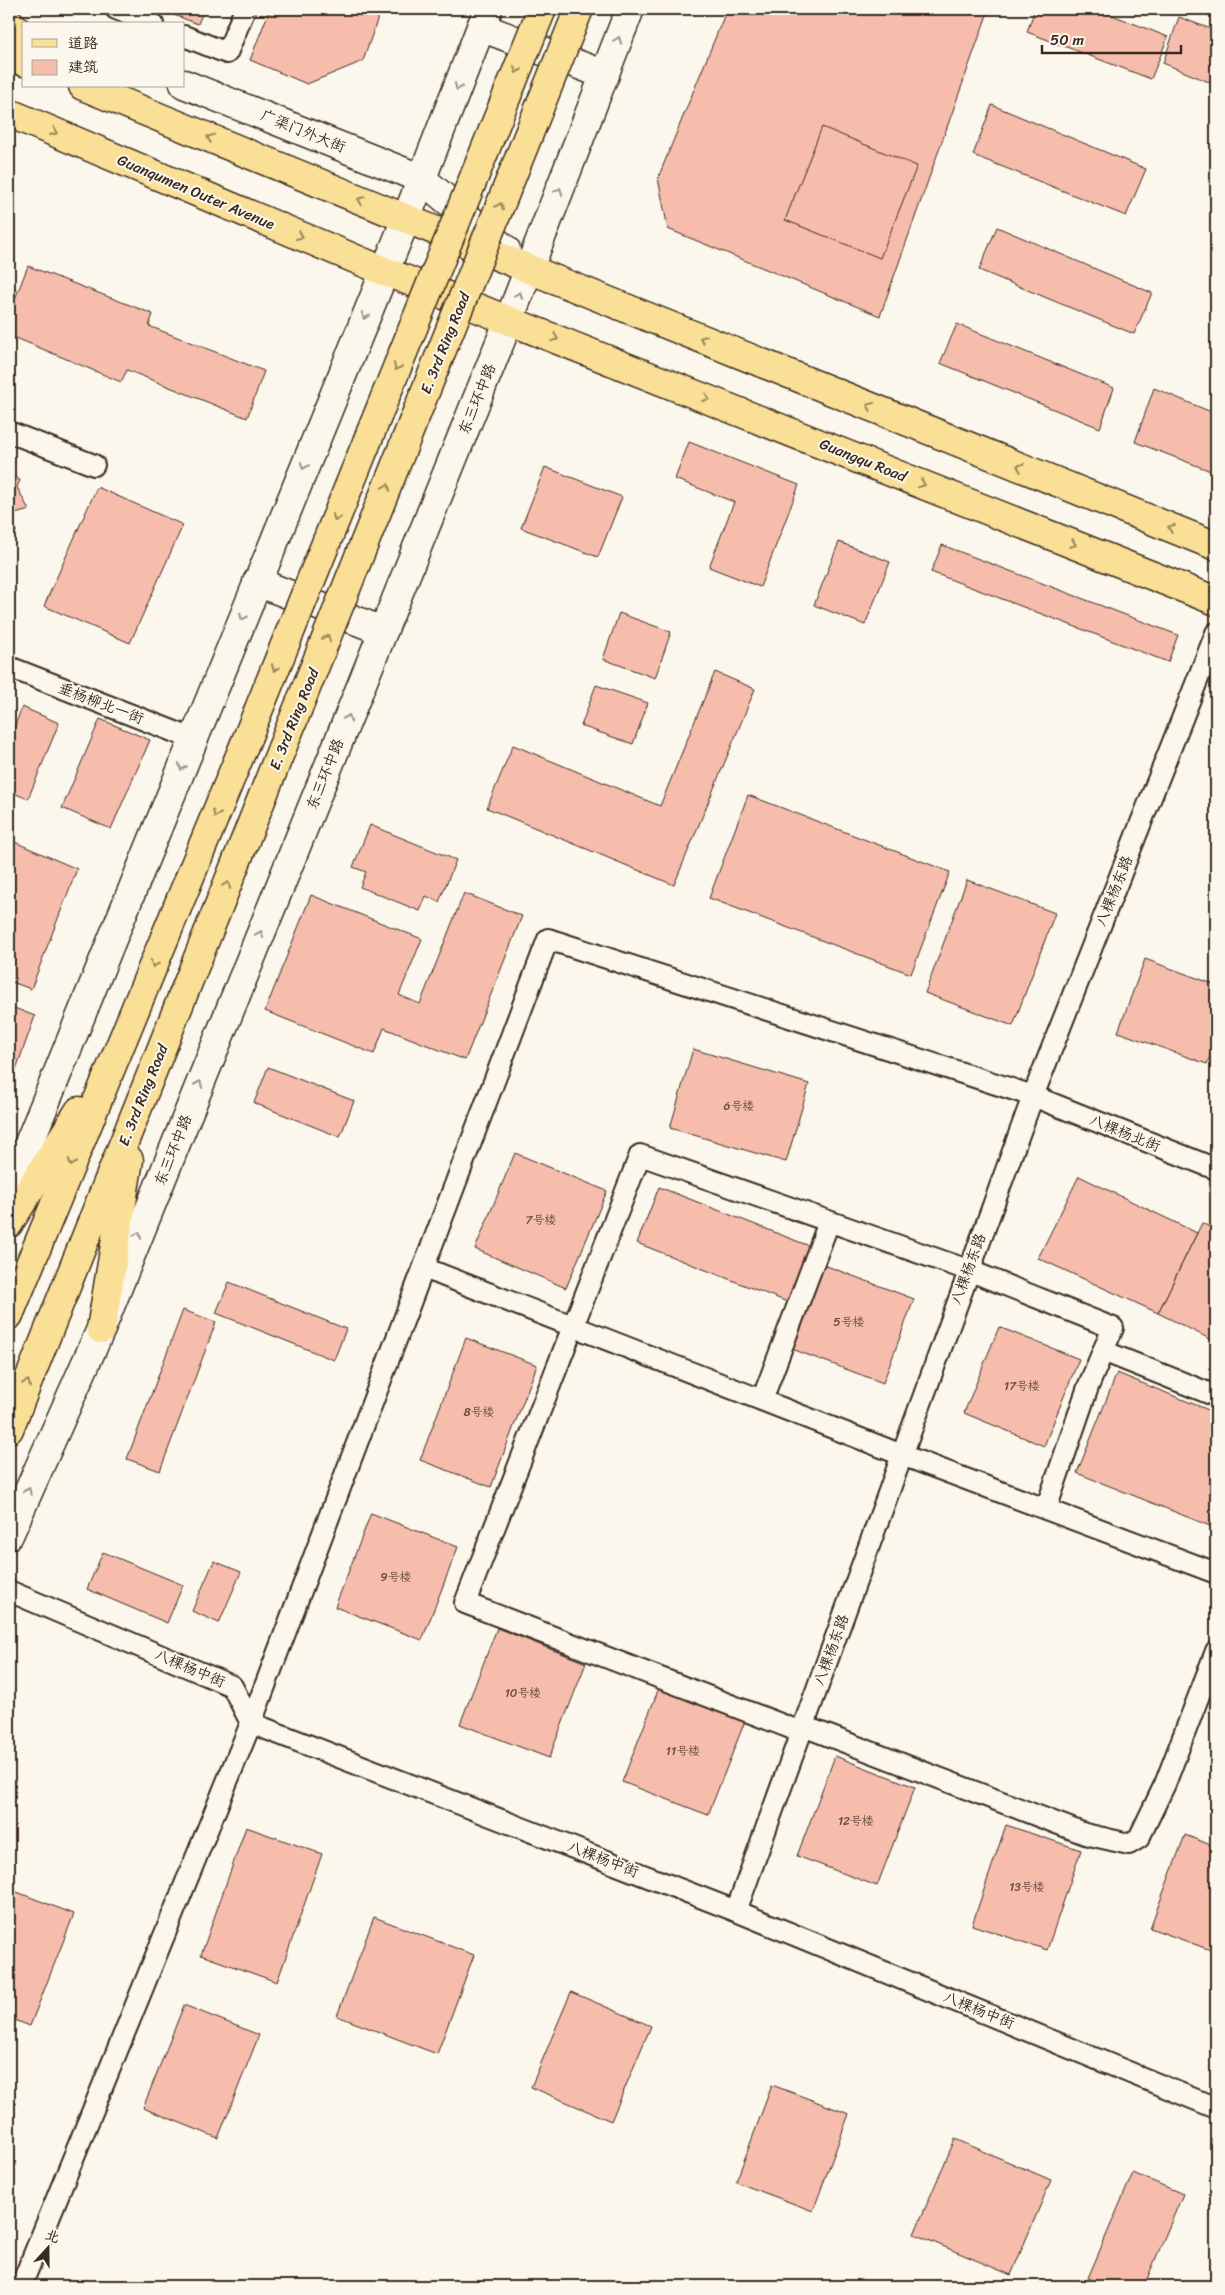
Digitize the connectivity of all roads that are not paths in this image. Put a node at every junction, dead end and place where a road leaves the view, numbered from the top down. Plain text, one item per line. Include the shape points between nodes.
1 (116, 9) edge
2 (245, 9) edge
3 (542, 9) edge
4 (579, 9) edge
5 (630, 9) edge
6 (9, 14) edge
7 (485, 18) edge
8 (9, 22) edge
9 (27, 22) edge
10 (148, 22) edge
11 (22, 36) edge
12 (185, 36) edge
13 (9, 56) edge
14 (22, 61) edge
15 (605, 75) junction
16 (185, 84) edge
17 (88, 88) edge
18 (9, 114) edge
19 (422, 179) junction
20 (406, 219) junction
21 (529, 269) junction
22 (384, 271) junction
23 (509, 320) junction
24 (9, 432) edge
25 (94, 465) dead end
26 (1216, 546) edge
27 (257, 582) junction
28 (1216, 601) edge
29 (383, 632) junction
30 (1216, 633) edge
31 (9, 667) edge
32 (193, 739) junction
33 (120, 1044) junction
34 (1033, 1096) junction
35 (137, 1109) junction
36 (1216, 1169) edge
37 (9, 1192) edge
38 (829, 1222) junction
39 (9, 1223) edge
40 (424, 1268) junction
41 (968, 1270) junction
42 (9, 1315) edge
43 (573, 1326) junction
44 (100, 1329) junction
45 (1103, 1351) junction
46 (1216, 1396) edge
47 (762, 1400) junction
48 (9, 1429) edge
49 (902, 1455) junction
50 (1046, 1509) junction
51 (9, 1535) edge
52 (1216, 1573) edge
53 (9, 1590) edge
54 (1216, 1651) edge
55 (251, 1723) junction
56 (802, 1729) junction
57 (736, 1911) junction
58 (1216, 2108) edge
59 (21, 2286) edge

1 - 10 street
2 - 12 street via 227,53
3 -> 33 main road, bridge
35 -> 4 main road, E. 3rd Ring Road, bridge
15 -> 5 street, 东三环中路
6 - 9 street
7 - 15 street
7 -> 19 street
8 - 11 main road
13 - 14 main road
21 -> 15 street, 东三环中路
16 - 19 street, 广渠门外大街
20 -> 17 main road
18 -> 22 main road, Guanqumen Outer Avenue
19 - 20 street
19 - 21 street, 广渠门外大街
20 - 21 main road
20 - 22 street
23 -> 21 street, 东三环中路
26 -> 21 main road
22 - 23 main road, Guanqumen Outer Avenue
22 -> 27 street
23 -> 28 main road, Guangqu Road
23 - 29 street, 东三环中路
24 - 25 street
27 - 29 street
27 -> 32 street
44 -> 29 street, 东三环中路
30 - 34 street, 八棵杨东路
31 - 32 street, 垂杨柳北一街
32 -> 37 street
33 - 39 main road
33 -> 42 main road
34 - 36 street, 八棵杨北街
34 - 40 street, 八棵杨北街 via 548,939
34 - 41 street, 八棵杨东路
35 - 44 main road
48 -> 35 main road, E. 3rd Ring Road
38 - 41 street
38 - 43 street via 640,1155
38 - 47 street
40 - 43 street
40 - 55 street
41 - 45 street via 1113,1328
41 - 49 street, 八棵杨东路
43 - 47 street
43 - 56 street via 465,1603
51 -> 44 street, 东三环中路
45 - 46 street
45 - 50 street
47 - 49 street
49 - 50 street
49 - 56 street, 八棵杨东路
50 - 52 street
53 - 55 street, 八棵杨中街 via 232,1686
54 - 56 street via 1165,1784 1139,1838 1129,1844 1085,1834
55 - 57 street, 八棵杨中街
55 - 59 street
56 - 57 street, 八棵杨东路
57 - 58 street, 八棵杨中街

